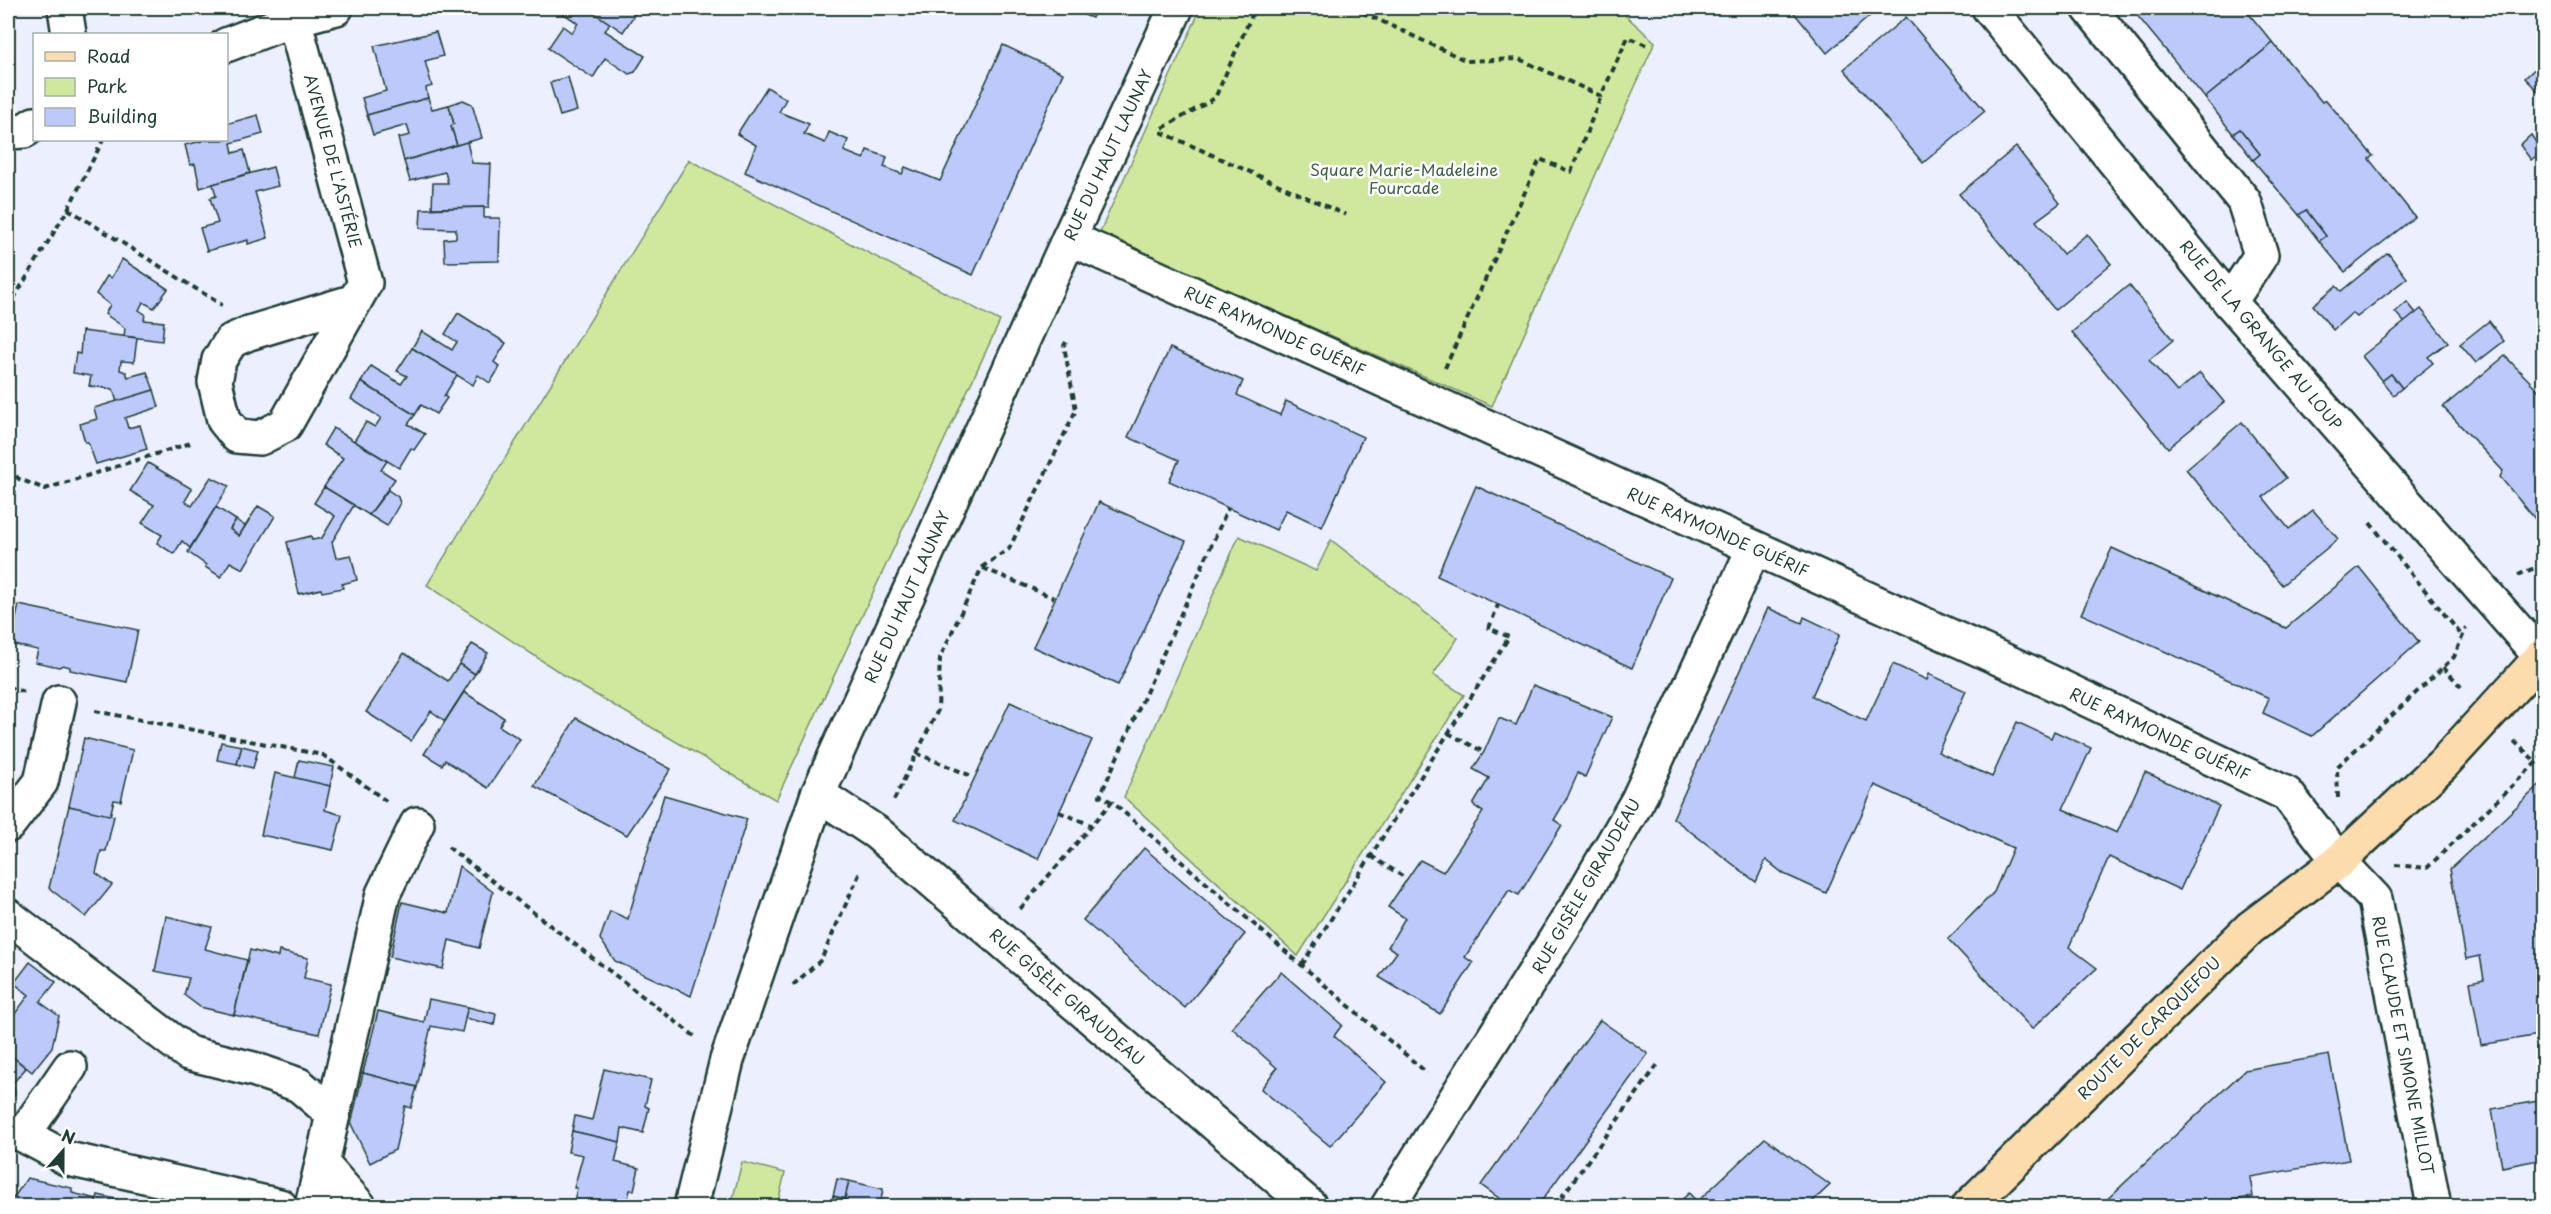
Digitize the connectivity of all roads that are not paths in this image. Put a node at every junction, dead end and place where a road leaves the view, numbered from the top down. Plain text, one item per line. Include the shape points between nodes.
1 (65, 8) edge
2 (336, 8) edge
3 (1176, 8) edge
4 (1989, 8) edge
5 (2089, 8) edge
6 (294, 19) junction
7 (69, 33) edge
8 (228, 44) edge
9 (33, 125) edge
10 (8, 132) edge
11 (1069, 238) junction
12 (355, 301) junction
13 (2230, 302) junction
14 (1754, 548) junction
15 (2542, 656) edge
16 (59, 702) dead end
17 (818, 794) junction
18 (417, 824) dead end
19 (8, 825) edge
20 (2339, 861) junction
21 (8, 916) edge
22 (70, 1067) dead end
23 (333, 1114) junction
24 (322, 1164) junction
25 (280, 1206) edge
26 (312, 1206) edge
27 (359, 1206) edge
28 (691, 1206) edge
29 (1310, 1206) edge
30 (1388, 1206) edge
31 (1969, 1206) edge
32 (2434, 1206) edge

1 - 7 street
2 - 6 street
3 - 11 street, RUE DU HAUT LAUNAY
4 - 13 street, RUE DE LA GRANGE AU LOUP
5 - 13 street via 2244,201 2261,255
6 - 8 street
6 - 12 street, AVENUE DE L'ASTÉRIE via 365,283
9 - 10 street via 24,131
11 - 14 street, RUE RAYMONDE GUÉRIF
11 - 17 street, RUE DU HAUT LAUNAY
12 - 12 street, AVENUE DE L'ASTÉRIE via 285,425 260,438 237,436 224,420 215,382 219,360 231,342
13 - 15 street, RUE DE LA GRANGE AU LOUP
14 - 20 street, RUE RAYMONDE GUÉRIF via 2287,794
14 - 30 street, RUE GISÈLE GIRAUDEAU via 1638,800 1579,902
15 - 20 main road, ROUTE DE CARQUEFOU via 2443,764
16 - 19 street via 41,782
17 - 28 street, RUE DU HAUT LAUNAY via 727,1060
17 - 29 street, RUE GISÈLE GIRAUDEAU via 878,833
18 - 23 street via 383,894
20 - 31 main road, ROUTE DE CARQUEFOU via 2250,928
20 - 32 street, RUE CLAUDE ET SIMONE MILLOT via 2375,899
21 - 23 street via 188,1053 299,1084
22 - 25 street via 23,1135 68,1159
23 - 24 street
24 - 26 street
24 - 27 street

